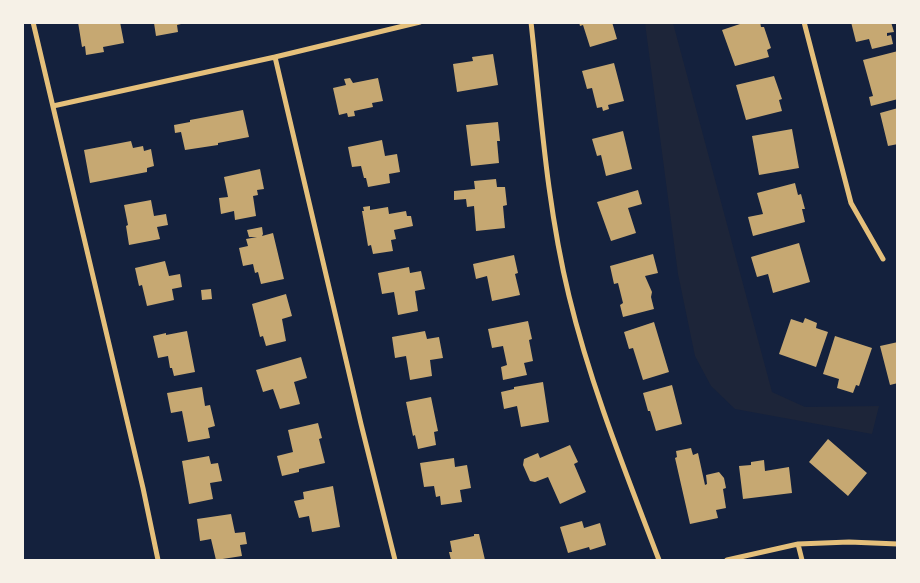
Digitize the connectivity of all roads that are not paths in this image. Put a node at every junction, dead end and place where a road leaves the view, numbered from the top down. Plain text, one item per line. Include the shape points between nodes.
1 (33, 22) edge
2 (420, 22) edge
3 (531, 22) edge
4 (804, 22) edge
5 (275, 57) junction
6 (53, 106) junction
7 (883, 259) dead end
8 (798, 544) junction
9 (898, 544) edge
10 (158, 560) edge
11 (395, 560) edge
12 (659, 560) edge
13 (727, 560) edge
14 (802, 560) edge

1 - 6 street
2 - 5 street
3 - 12 street via 554,223 569,295 587,365
4 - 7 street via 852,203
5 - 6 street
5 - 11 street
6 - 10 street via 144,488
8 - 9 street
8 - 13 street
8 - 14 street

